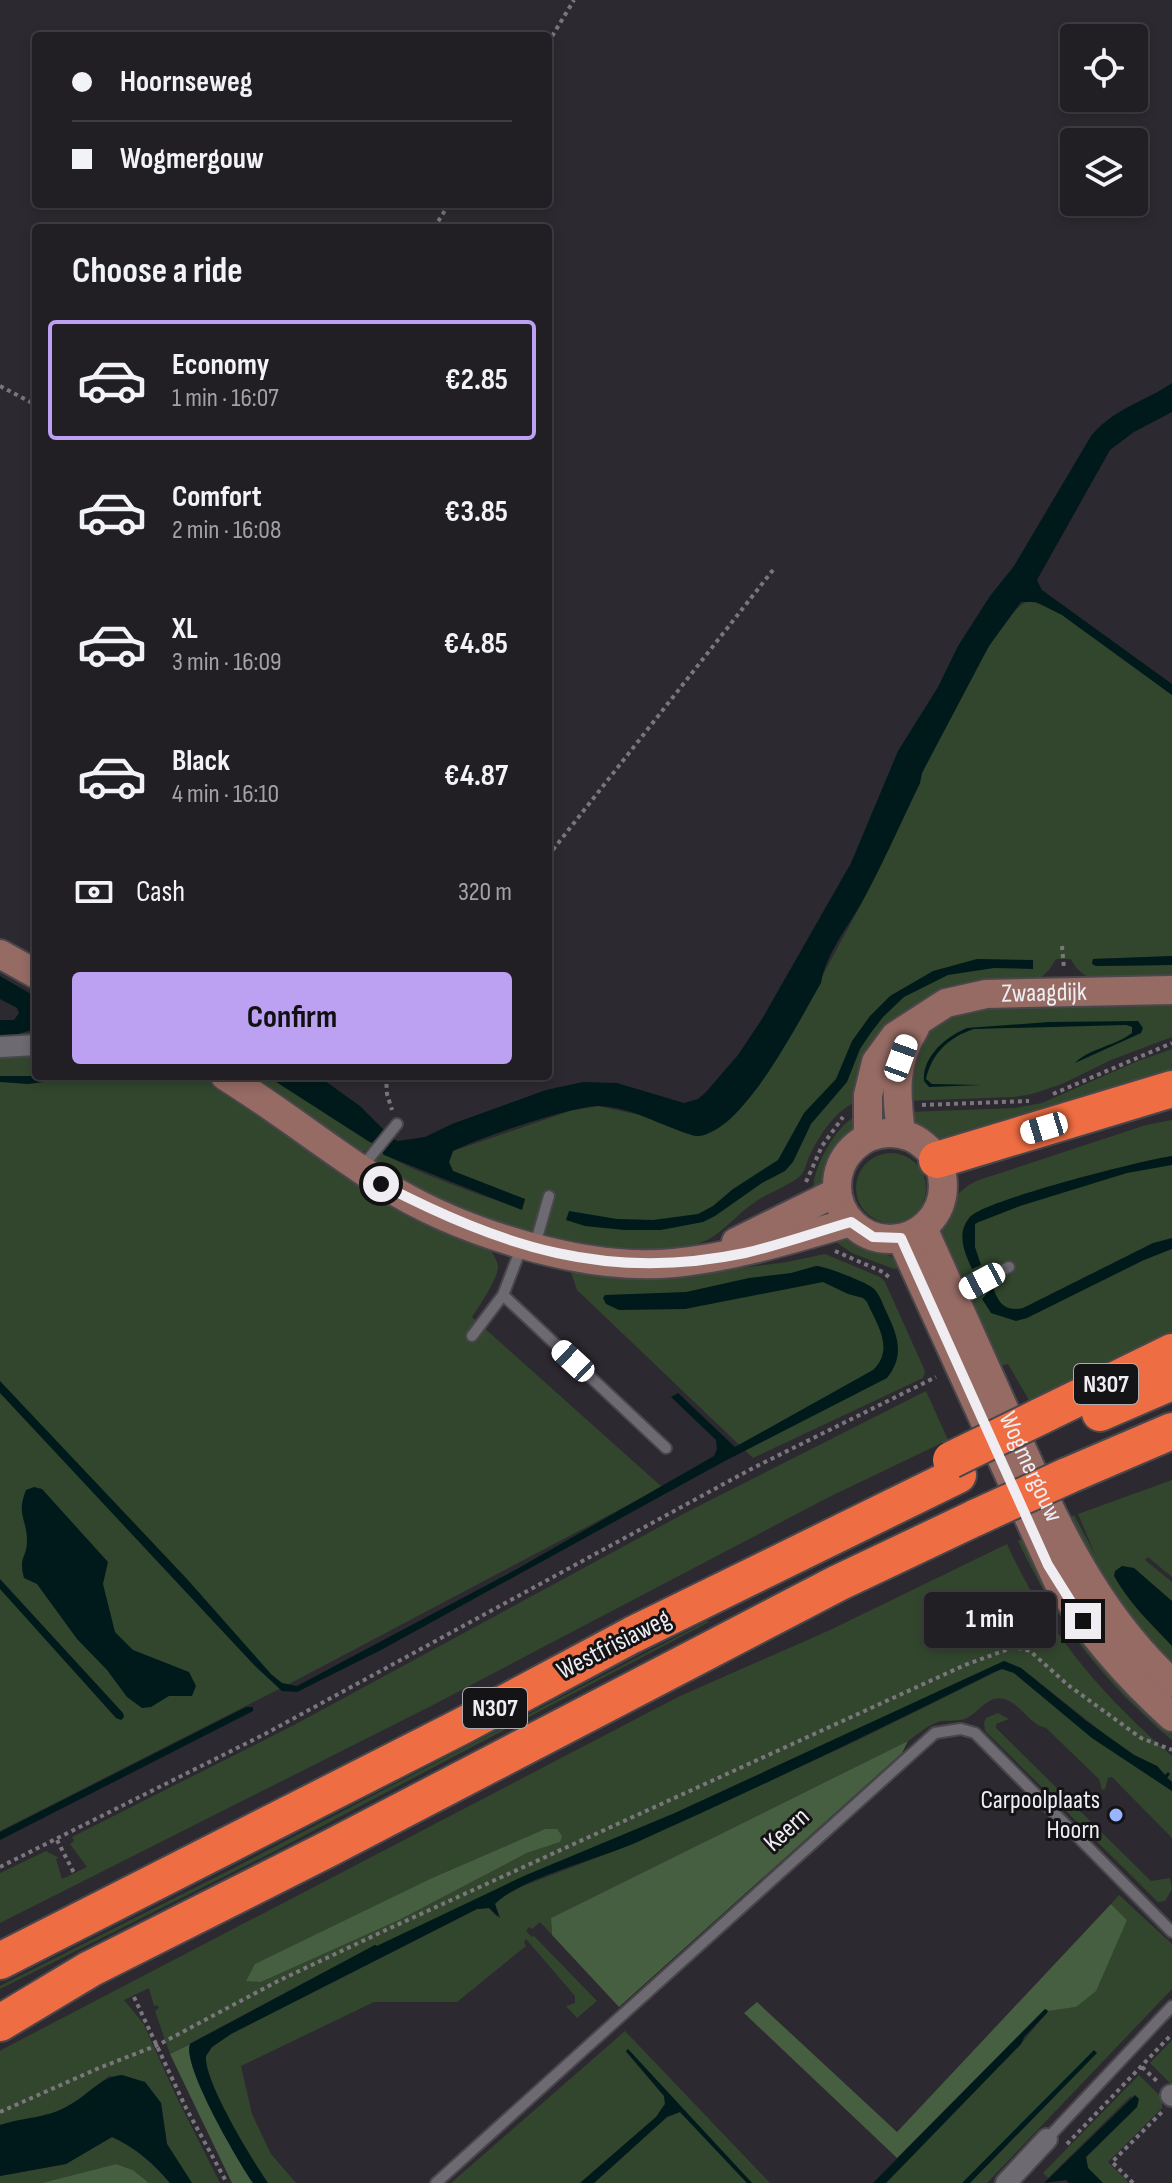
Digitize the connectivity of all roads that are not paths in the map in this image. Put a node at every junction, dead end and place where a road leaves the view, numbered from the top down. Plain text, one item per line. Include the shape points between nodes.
1 (0, 954) edge
2 (32, 972) edge
3 (1172, 990) edge
4 (922, 1018) junction
5 (32, 1045) edge
6 (0, 1047) edge
7 (231, 1080) edge
8 (1172, 1089) edge
9 (1172, 1111) edge
10 (397, 1124) road end
11 (901, 1133) junction
12 (868, 1137) junction
13 (368, 1159) junction
14 (940, 1171) junction
15 (837, 1192) junction
16 (549, 1196) dead end
17 (851, 1222) junction
18 (912, 1233) junction
19 (529, 1246) junction
20 (671, 1263) junction
21 (1009, 1267) dead end
22 (503, 1295) junction
23 (953, 1296) junction
24 (472, 1336) dead end
25 (1172, 1352) edge
26 (1172, 1382) edge
27 (1044, 1426) junction
28 (1172, 1431) edge
29 (666, 1448) dead end
30 (1172, 1449) edge
31 (1067, 1476) junction
32 (1172, 1683) edge
33 (1172, 1717) edge
34 (65, 1927) junction
35 (1172, 1932) edge
36 (0, 1951) edge
37 (0, 1961) edge
38 (90, 1969) junction
39 (1172, 2006) edge
40 (0, 2007) edge
41 (0, 2023) edge
42 (1053, 2146) joint
43 (436, 2183) edge
44 (1006, 2183) edge

1 - 2 street
3 - 4 street, Zwaagdijk via 974,995 946,1003
4 - 11 street via 906,1042 897,1071
4 - 12 street, Zwaagdijk via 895,1036 876,1062 868,1095
5 - 6 street
7 - 13 street
8 - 14 highway
9 - 14 highway
10 - 13 lane
11 - 12 street
11 - 14 street via 925,1145
12 - 15 street via 843,1159
13 - 19 street via 381,1184
14 - 18 street via 939,1208
15 - 17 street
15 - 20 street via 722,1248
16 - 19 lane
17 - 18 street via 873,1237
17 - 20 street via 743,1253
18 - 23 street, Wogmergouw
18 - 33 street, Wogmergouw via 1058,1582 1121,1667
19 - 20 street via 622,1264
19 - 22 lane
21 - 23 lane
22 - 24 lane
22 - 29 lane
23 - 32 street, Wogmergouw via 1082,1572 1125,1633
25 - 27 highway, N307
26 - 27 highway, Westfrisiaweg / N307
27 - 34 highway, Westfrisiaweg / N307
28 - 31 highway, Westfrisiaweg / N307
30 - 31 highway, N307
31 - 38 highway, Westfrisiaweg / N307, bridge via 838,1583
34 - 36 highway
34 - 37 highway
35 - 43 lane, Keern via 975,1733 935,1733
38 - 40 highway
38 - 41 highway
39 - 42 lane
42 - 44 street

